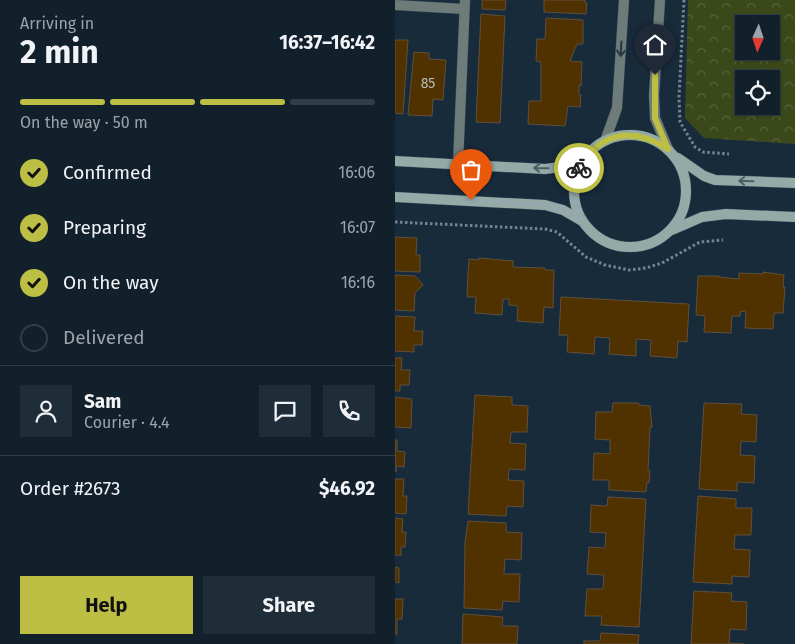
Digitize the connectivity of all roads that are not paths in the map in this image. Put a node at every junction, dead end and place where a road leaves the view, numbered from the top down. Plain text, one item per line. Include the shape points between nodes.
1 (624, 0) edge
2 (660, 0) edge
3 (464, 4) edge
4 (395, 5) edge
5 (605, 141) junction
6 (671, 153) junction
7 (587, 155) junction
8 (395, 161) edge
9 (458, 164) junction
10 (795, 183) edge
11 (395, 196) edge
12 (795, 218) edge
13 (582, 221) junction
14 (671, 230) junction

1 -> 5 street via 617,108
2 - 6 street via 655,118
3 - 4 street
3 - 9 street
5 - 6 street via 638,135 654,140
5 - 7 street
10 -> 6 street via 715,180
6 - 14 street via 683,170 687,186 681,217
7 -> 9 street via 561,168
7 - 13 street via 578,170 574,187 575,205
8 - 9 street
11 - 13 street via 545,205 563,210
12 - 14 street via 726,214 702,217
13 - 14 street via 593,234 608,243 625,247 650,244

